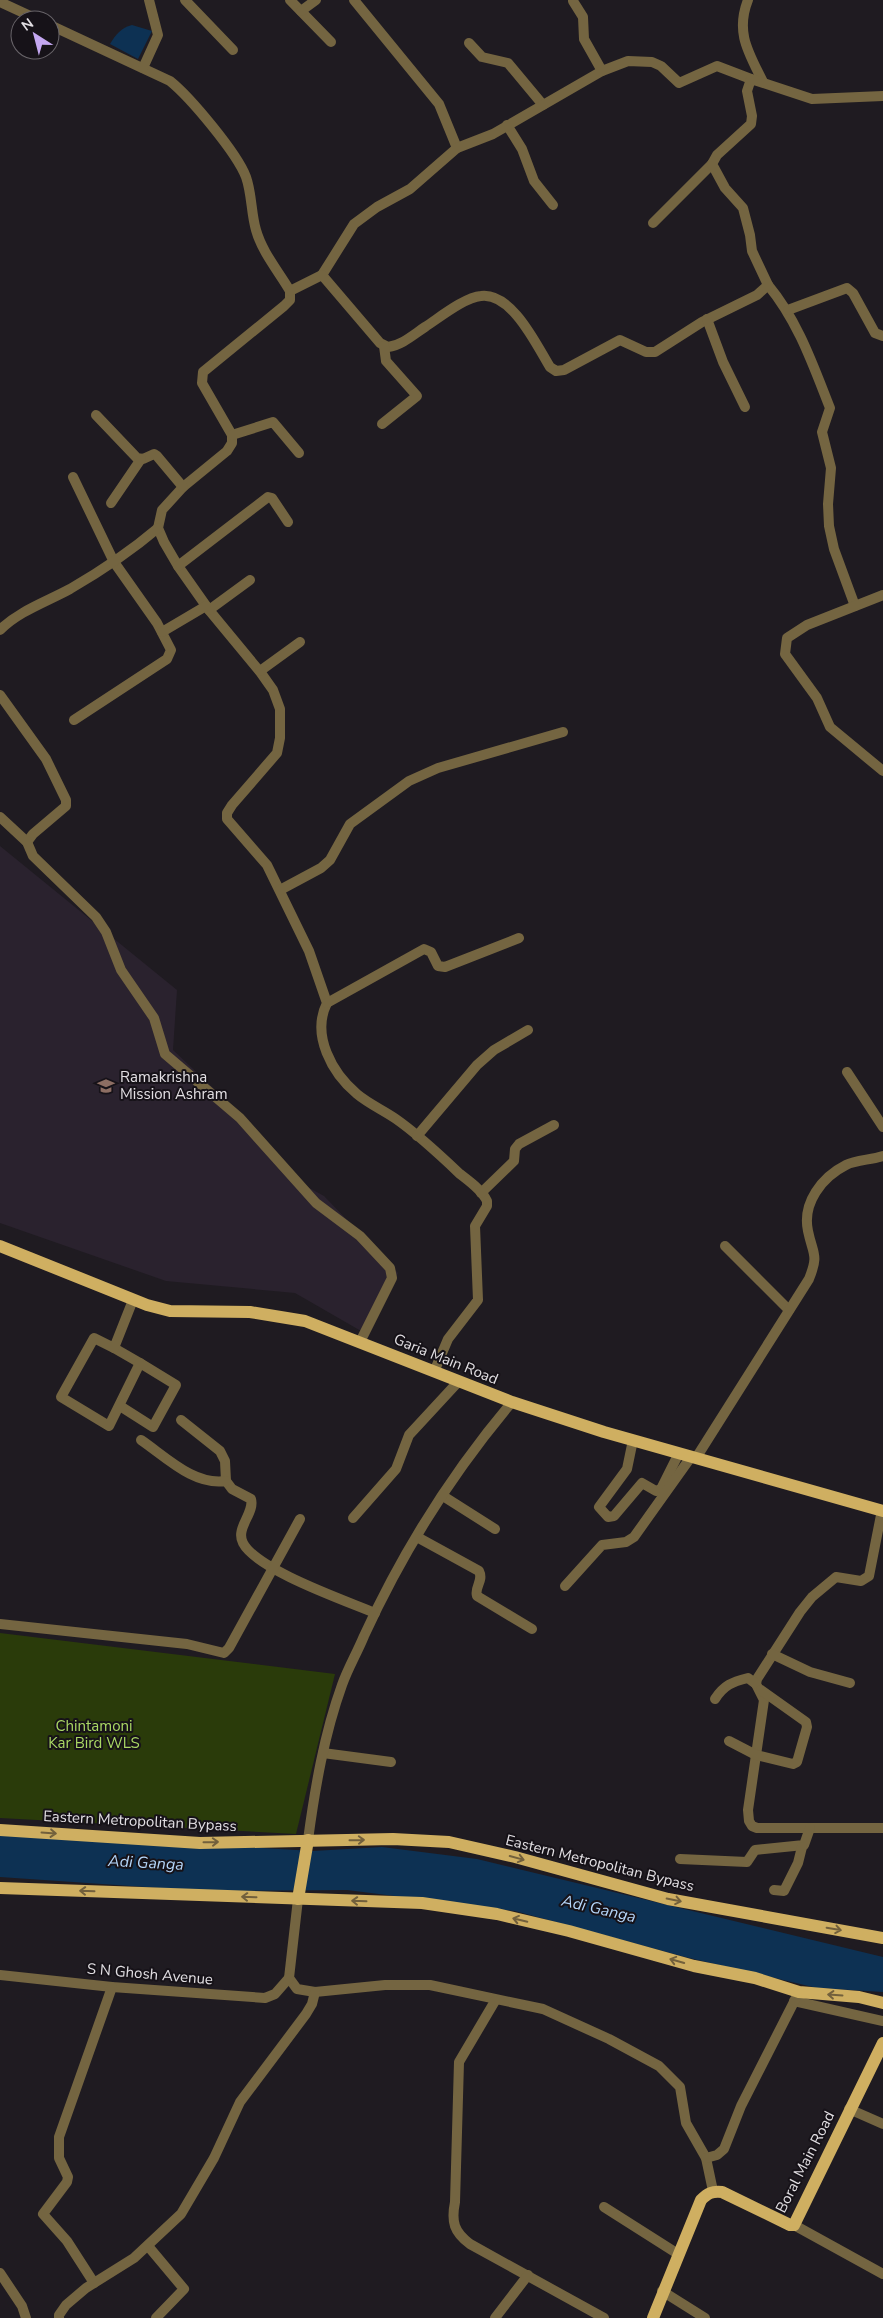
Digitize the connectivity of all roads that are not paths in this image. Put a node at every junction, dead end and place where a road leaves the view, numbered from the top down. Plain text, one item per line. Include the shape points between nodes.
1 (149, 0) edge
2 (185, 0) edge
3 (290, 0) edge
4 (316, 0) edge
5 (354, 0) edge
6 (748, 0) edge
7 (573, 1) edge
8 (0, 2) edge
9 (17, 10) edge
10 (301, 11) junction
11 (60, 30) edge
12 (331, 42) dead end
13 (469, 43) dead end
14 (233, 50) dead end
15 (142, 68) junction
16 (602, 71) junction
17 (751, 79) junction
18 (763, 82) junction
19 (883, 96) edge
20 (543, 105) junction
21 (507, 125) junction
22 (456, 148) junction
23 (712, 164) junction
24 (553, 205) dead end
25 (653, 223) dead end
26 (322, 275) junction
27 (768, 285) junction
28 (290, 290) junction
29 (788, 310) junction
30 (707, 319) junction
31 (883, 336) edge
32 (384, 346) junction
33 (745, 407) dead end
34 (96, 415) dead end
35 (382, 424) dead end
36 (232, 435) junction
37 (299, 453) dead end
38 (140, 459) junction
39 (72, 477) dead end
40 (183, 487) junction
41 (111, 503) dead end
42 (288, 522) dead end
43 (158, 528) junction
44 (114, 562) junction
45 (178, 566) junction
46 (250, 580) dead end
47 (883, 595) edge
48 (855, 606) junction
49 (208, 608) junction
50 (0, 630) edge
51 (162, 632) junction
52 (300, 642) dead end
53 (260, 671) junction
54 (0, 695) edge
55 (74, 720) dead end
56 (563, 732) dead end
57 (883, 771) edge
58 (0, 817) edge
59 (27, 842) junction
60 (280, 890) junction
61 (519, 938) dead end
62 (327, 1003) junction
63 (528, 1030) dead end
64 (847, 1072) dead end
65 (554, 1125) dead end
66 (883, 1127) edge
67 (417, 1136) junction
68 (883, 1156) edge
69 (481, 1193) junction
70 (0, 1246) edge
71 (725, 1246) dead end
72 (133, 1300) junction
73 (789, 1310) junction
74 (360, 1342) junction
75 (114, 1348) junction
76 (140, 1363) junction
77 (434, 1372) junction
78 (458, 1382) junction
79 (512, 1402) junction
80 (120, 1406) junction
81 (181, 1420) dead end
82 (141, 1440) dead end
83 (633, 1440) junction
84 (689, 1456) junction
85 (226, 1481) junction
86 (443, 1496) junction
87 (882, 1510) edge
88 (353, 1518) dead end
89 (300, 1519) dead end
90 (495, 1529) dead end
91 (417, 1537) junction
92 (272, 1569) junction
93 (566, 1586) dead end
94 (375, 1613) junction
95 (0, 1624) edge
96 (532, 1629) dead end
97 (772, 1654) junction
98 (850, 1683) dead end
99 (757, 1686) junction
100 (715, 1699) dead end
101 (729, 1742) dead end
102 (323, 1753) junction
103 (756, 1755) junction
104 (391, 1762) dead end
105 (810, 1828) junction
106 (883, 1828) edge
107 (0, 1830) edge
108 (308, 1840) junction
109 (802, 1847) junction
110 (680, 1858) dead end
111 (0, 1888) edge
112 (774, 1890) dead end
113 (298, 1899) junction
114 (883, 1938) edge
115 (0, 1975) edge
116 (289, 1978) junction
117 (112, 1987) junction
118 (315, 1992) junction
119 (797, 1997) junction
120 (495, 2001) junction
121 (883, 2003) edge
122 (883, 2022) edge
123 (883, 2043) edge
124 (849, 2109) junction
125 (883, 2124) edge
126 (706, 2158) junction
127 (713, 2191) junction
128 (604, 2207) dead end
129 (794, 2225) junction
130 (148, 2246) junction
131 (678, 2254) junction
132 (0, 2273) edge
133 (883, 2274) edge
134 (528, 2275) junction
135 (94, 2283) junction
136 (662, 2290) junction
137 (58, 2317) edge
138 (26, 2318) edge
139 (156, 2318) edge
140 (495, 2318) edge
141 (604, 2318) edge
142 (653, 2318) edge
143 (705, 2318) edge

1 - 15 street via 158,35
2 - 14 street
3 - 10 street
4 - 10 street
5 - 22 street via 439,104
6 - 18 street via 743,42
7 - 16 street via 582,17 584,39
8 - 9 street
10 - 12 street
11 - 15 street
13 - 20 street via 482,57 508,63
15 - 28 street via 170,81 183,92 240,166 246,177 255,229
16 - 17 street via 628,61 652,62 679,83 717,66
16 - 20 street
17 - 18 street
17 - 23 street via 747,91 751,124 717,155
18 - 19 street via 812,99
20 - 21 street
21 - 22 street
21 - 24 street via 522,148 534,181
22 - 26 street via 410,189 354,224
23 - 25 street
23 - 27 street via 725,188 743,208 752,250
26 - 28 street
26 - 32 street
27 - 29 street
27 - 30 street via 757,295
28 - 36 street via 290,300 284,306 203,372 202,383
29 - 31 street via 847,288 853,293 875,334
29 - 48 street via 830,408 822,432 831,468 829,526
30 - 32 street via 655,352 646,352 620,340 564,370 556,371 550,367 518,317 494,298 480,296 395,346
30 - 33 street
32 - 35 street via 386,361 417,396
34 - 38 street
36 - 37 street via 274,422
36 - 40 street via 227,451
38 - 40 street via 158,456
38 - 41 street
39 - 44 street
40 - 43 street via 162,510
42 - 45 street via 274,500 268,497
43 - 44 street
43 - 45 street
44 - 50 street via 23,612
44 - 51 street
45 - 49 street
46 - 49 street
47 - 48 street
48 - 57 street via 792,633 786,638 785,654 818,698 833,732
49 - 51 street
49 - 53 street
51 - 55 street via 171,650 167,660
52 - 53 street
53 - 60 street via 273,690 280,709 279,750 232,805 227,819 267,865
54 - 59 street via 46,759 66,800 66,806
56 - 60 street via 432,770 408,781 350,824 322,868
58 - 59 street
59 - 74 street via 33,856 96,917 106,932 120,970 154,1018 165,1054 225,1104 316,1203 360,1236 390,1268 392,1278
60 - 62 street via 309,951
61 - 62 street via 445,967 438,966 431,952 424,949
62 - 67 street via 320,1028 323,1044 340,1075 358,1095
63 - 67 street via 494,1050 477,1065
64 - 66 street
65 - 69 street via 519,1144 514,1162
67 - 69 street
68 - 73 street via 847,1164 831,1174 815,1191 809,1207 808,1230 816,1254 814,1265
69 - 77 street via 487,1206 475,1226 478,1300 448,1338
70 - 72 main road, Garia Main Road
71 - 73 street
72 - 74 main road, Garia Main Road via 170,1311 250,1312 280,1316 305,1321
72 - 75 street
73 - 84 street
74 - 77 main road, Garia Main Road
75 - 76 street
75 - 80 street via 94,1338 61,1398 107,1426 110,1426
76 - 80 street
76 - 80 street via 176,1387 153,1427
77 - 78 main road, Garia Main Road
78 - 79 main road, Garia Main Road
78 - 88 street via 409,1435 396,1469
79 - 83 main road, Garia Main Road
79 - 86 street
81 - 85 street via 220,1451 225,1461
82 - 85 street via 193,1476 215,1483
83 - 84 main road, Garia Main Road
83 - 84 street via 627,1469 599,1507 608,1517 614,1516 642,1483 661,1489
84 - 87 main road, Garia Main Road
84 - 93 street via 634,1538 602,1545
85 - 92 street via 232,1489 251,1499 253,1506 241,1534 243,1543
86 - 90 street
86 - 91 street
87 - 97 street via 869,1576 861,1581 840,1577 831,1580 806,1604
89 - 92 street
91 - 94 street
91 - 96 street via 479,1571 481,1578 475,1591 477,1596
92 - 94 street
92 - 95 street via 224,1653 188,1644
94 - 102 street via 341,1686
97 - 98 street via 810,1672
97 - 99 street
99 - 100 street via 748,1678 734,1682 723,1687
99 - 103 street via 764,1700
99 - 103 street via 806,1722 807,1727 797,1762 793,1764
101 - 103 street
102 - 104 street
102 - 108 street
103 - 105 street via 748,1810 752,1826
105 - 106 street
105 - 109 street
107 -> 108 main road, Eastern Metropolitan Bypass via 200,1843
108 - 113 main road
108 -> 114 main road, Eastern Metropolitan Bypass via 449,1842 668,1899
109 - 110 street via 755,1850 747,1862
109 - 112 street via 784,1891
113 -> 111 main road
113 - 116 street
119 -> 113 main road via 755,1978 694,1966 497,1914 422,1903
115 - 117 street, S N Ghosh Avenue
116 - 117 street, S N Ghosh Avenue via 275,1994 265,1998
116 - 118 street via 297,1989
117 - 135 street via 59,2137 59,2158 68,2177 67,2182 43,2214 67,2241
118 - 120 street via 417,1984
118 - 130 street via 306,2014 240,2102 214,2158 181,2214
121 -> 119 main road via 859,1997
119 - 122 street
119 - 126 street via 741,2106 724,2148 717,2155
120 - 126 street via 556,2014 659,2066 680,2087 686,2123
120 - 134 street via 459,2062 452,2217 454,2228 465,2241
123 - 124 main road, Boral Main Road
124 - 125 street
124 - 129 main road, Boral Main Road
126 - 127 street
127 - 129 main road, Boral Main Road via 722,2192
127 - 131 main road via 701,2200
128 - 131 street
129 - 133 street
130 - 135 street
130 - 139 street via 184,2289
131 - 136 main road
132 - 138 street via 22,2306
134 - 140 street
134 - 141 street
135 - 137 street via 74,2298
136 - 142 main road
136 - 143 street

